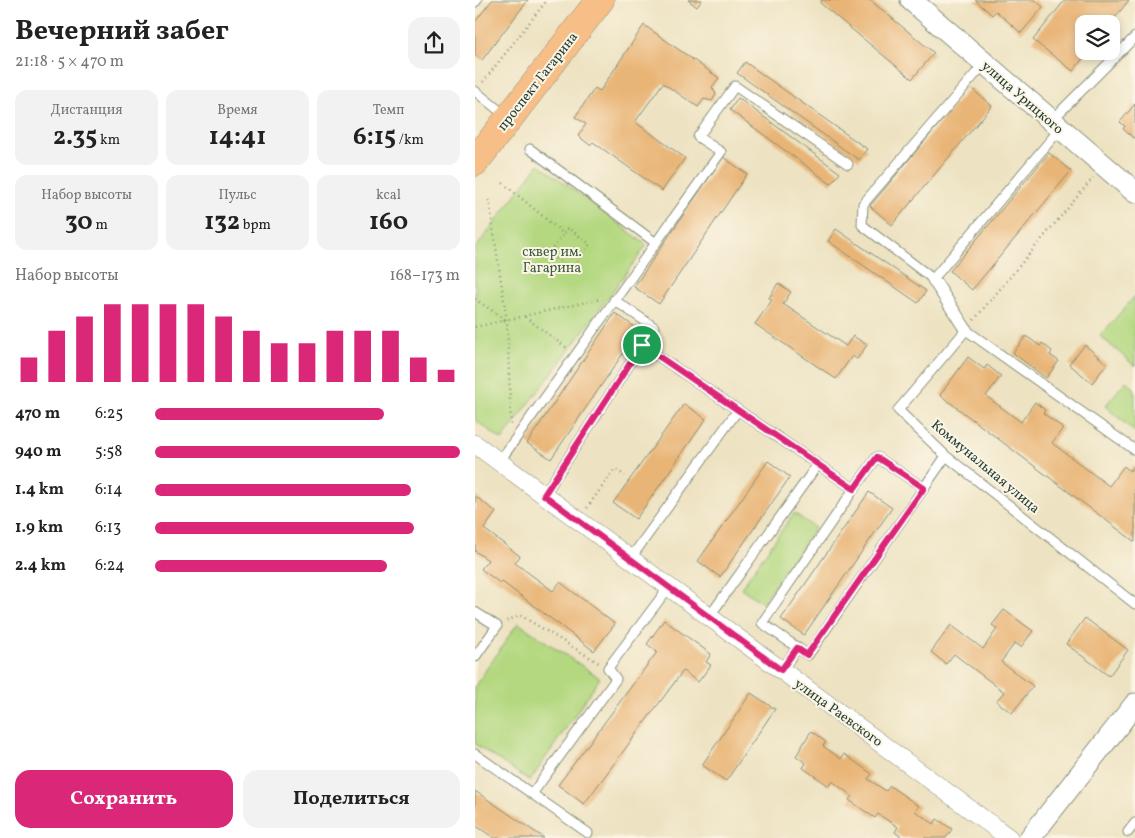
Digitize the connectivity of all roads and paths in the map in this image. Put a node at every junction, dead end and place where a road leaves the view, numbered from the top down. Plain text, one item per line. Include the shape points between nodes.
1 (547, 0) edge
2 (600, 0) edge
3 (911, 0) edge
4 (1135, 37) edge
5 (984, 64) junction
6 (475, 91) edge
7 (508, 118) junction
8 (1056, 125) junction
9 (530, 149) dead end
10 (475, 162) edge
11 (848, 164) dead end
12 (1103, 166) junction
13 (503, 183) dead end
14 (1135, 192) edge
15 (489, 200) dead end
16 (564, 234) junction
17 (656, 243) junction
18 (933, 279) junction
19 (615, 298) junction
20 (475, 299) edge
21 (525, 317) junction
22 (507, 321) junction
23 (475, 327) edge
24 (966, 330) junction
25 (642, 345) junction
26 (575, 354) junction
27 (738, 410) junction
28 (513, 443) junction
29 (475, 444) edge
30 (1135, 450) edge
31 (946, 456) junction
32 (499, 462) junction
33 (818, 464) junction
34 (625, 476) dead end
35 (924, 488) junction
36 (854, 489) junction
37 (544, 495) junction
38 (586, 509) dead end
39 (630, 558) junction
40 (669, 588) junction
41 (1135, 604) edge
42 (475, 612) edge
43 (709, 617) junction
44 (497, 626) junction
45 (797, 648) junction
46 (475, 657) edge
47 (607, 668) junction
48 (781, 670) junction
49 (1135, 704) edge
50 (475, 754) edge
51 (532, 794) junction
52 (1135, 823) edge
53 (1128, 832) dead end
54 (588, 833) dead end
55 (1009, 838) edge
56 (1030, 838) edge

1 - 6 path
2 - 7 main road, проспект Гагарина
3 - 5 street, улица Урицкого
4 - 8 lane
5 - 8 street, улица Урицкого
5 - 18 lane via 863,204 862,225
6 - 7 lane
7 - 10 main road, проспект Гагарина
8 - 12 street, улица Урицкого
8 - 18 lane
9 - 17 lane
11 - 17 lane via 735,86 699,137 721,152
12 - 14 street, улица Урицкого
12 - 24 path
13 - 16 path
15 - 22 path
16 - 16 path via 568,228 590,244 571,270 549,253
17 - 19 lane
18 - 24 street
19 - 21 path
19 - 25 lane via 654,327
19 - 26 lane
20 - 22 path
21 - 22 path
21 - 26 path
22 - 23 path
22 - 28 path
24 - 30 lane
24 - 31 lane, Коммунальная улица via 898,410
25 - 27 lane
25 - 37 lane
26 - 28 lane
27 - 33 lane
27 - 39 lane
28 - 32 lane
29 - 32 street, улица Раевского
31 - 35 lane
31 - 41 lane, Коммунальная улица
32 - 37 street, улица Раевского
33 - 36 lane
33 - 43 lane
34 - 38 path via 615,469
35 - 36 lane via 877,457
35 - 45 lane via 807,655
36 - 45 lane via 761,623
37 - 39 street, улица Раевского
39 - 40 street, улица Раевского
40 - 43 street, улица Раевского
40 - 47 lane
42 - 44 lane
43 - 48 street, улица Раевского
44 - 46 lane
44 - 47 path via 520,615
45 - 48 lane
47 - 51 lane via 616,679
48 - 55 street, улица Раевского
49 - 56 street
50 - 51 lane
51 - 54 lane
52 - 53 lane

